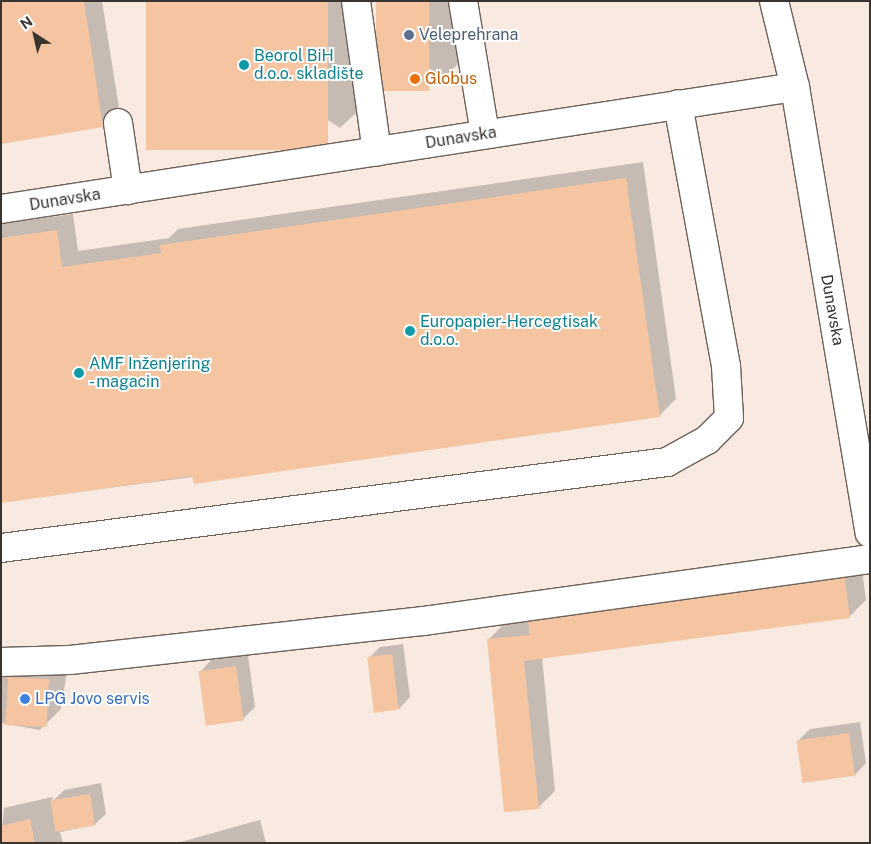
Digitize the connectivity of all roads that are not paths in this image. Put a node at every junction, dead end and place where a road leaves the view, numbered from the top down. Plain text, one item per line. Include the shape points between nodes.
1 (356, 1) edge
2 (463, 1) edge
3 (774, 1) edge
4 (794, 87) junction
5 (678, 104) junction
6 (118, 123) dead end
7 (485, 134) junction
8 (377, 152) junction
9 (128, 190) junction
10 (1, 209) edge
11 (870, 533) edge
12 (1, 548) edge
13 (870, 559) edge
14 (1, 662) edge

1 - 8 street
2 - 7 street
3 - 4 street, Dunavska
4 - 5 street, Dunavska
4 - 11 street, Dunavska
5 - 7 street, Dunavska
5 - 12 street via 726,366 729,418 707,440 667,462
6 - 9 street
7 - 8 street, Dunavska
8 - 9 street, Dunavska
9 - 10 street, Dunavska
13 - 14 street via 424,620 70,660

